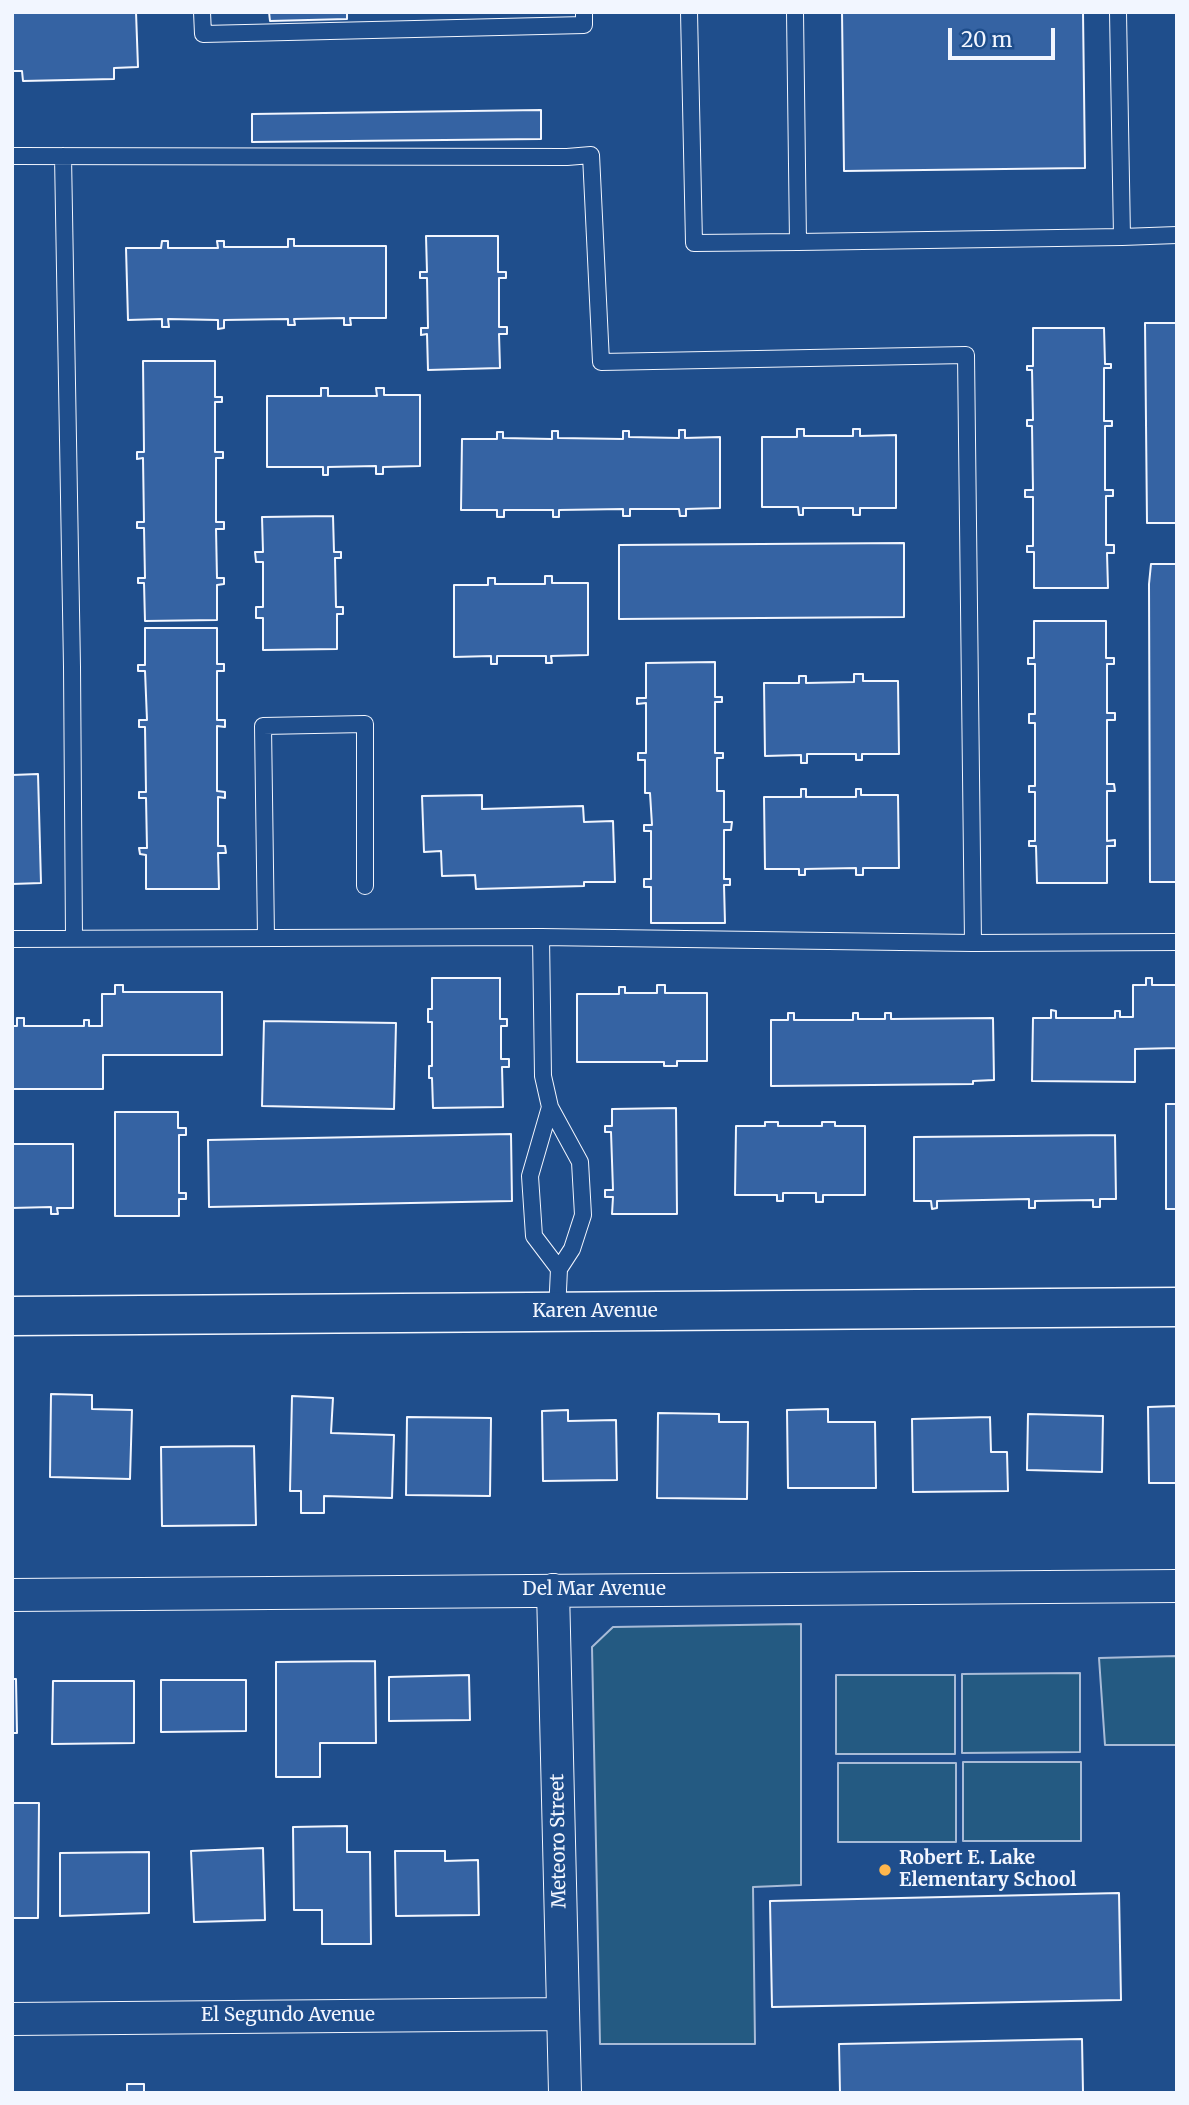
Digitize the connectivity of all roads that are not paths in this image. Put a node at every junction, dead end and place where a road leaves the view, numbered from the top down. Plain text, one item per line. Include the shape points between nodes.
1 (202, 12) edge
2 (584, 12) edge
3 (689, 12) edge
4 (794, 12) edge
5 (1118, 12) edge
6 (12, 156) edge
7 (64, 156) junction
8 (1177, 235) edge
9 (1122, 237) junction
10 (798, 242) junction
11 (365, 886) dead end
12 (266, 937) junction
13 (541, 937) junction
14 (74, 938) junction
15 (12, 939) edge
16 (1177, 942) edge
17 (973, 943) junction
18 (550, 1107) junction
19 (559, 1269) junction
20 (1177, 1307) edge
21 (557, 1312) junction
22 (12, 1316) edge
23 (1177, 1586) edge
24 (553, 1590) junction
25 (12, 1595) edge
26 (563, 2014) junction
27 (12, 2019) edge
28 (565, 2093) edge

1 - 2 lane via 203,34 584,25
3 - 10 lane via 694,243
4 - 10 lane
5 - 9 lane
6 - 7 lane
7 - 14 lane
7 - 17 lane via 591,155 601,362 966,355
8 - 9 lane
9 - 10 lane
11 - 12 lane via 365,724 263,726
12 - 13 lane
12 - 14 lane
13 - 17 lane
13 - 18 lane via 543,1076
14 - 15 lane
16 - 17 lane
18 - 19 lane via 530,1176 534,1237
18 - 19 lane via 580,1162 583,1215 572,1250
19 - 21 lane
20 - 21 street, Karen Avenue
21 - 22 street, Karen Avenue
23 - 24 street, Del Mar Avenue
24 - 25 street, Del Mar Avenue
24 - 26 street, Meteoro Street
26 - 27 street, El Segundo Avenue
26 - 28 street, Meteoro Street

